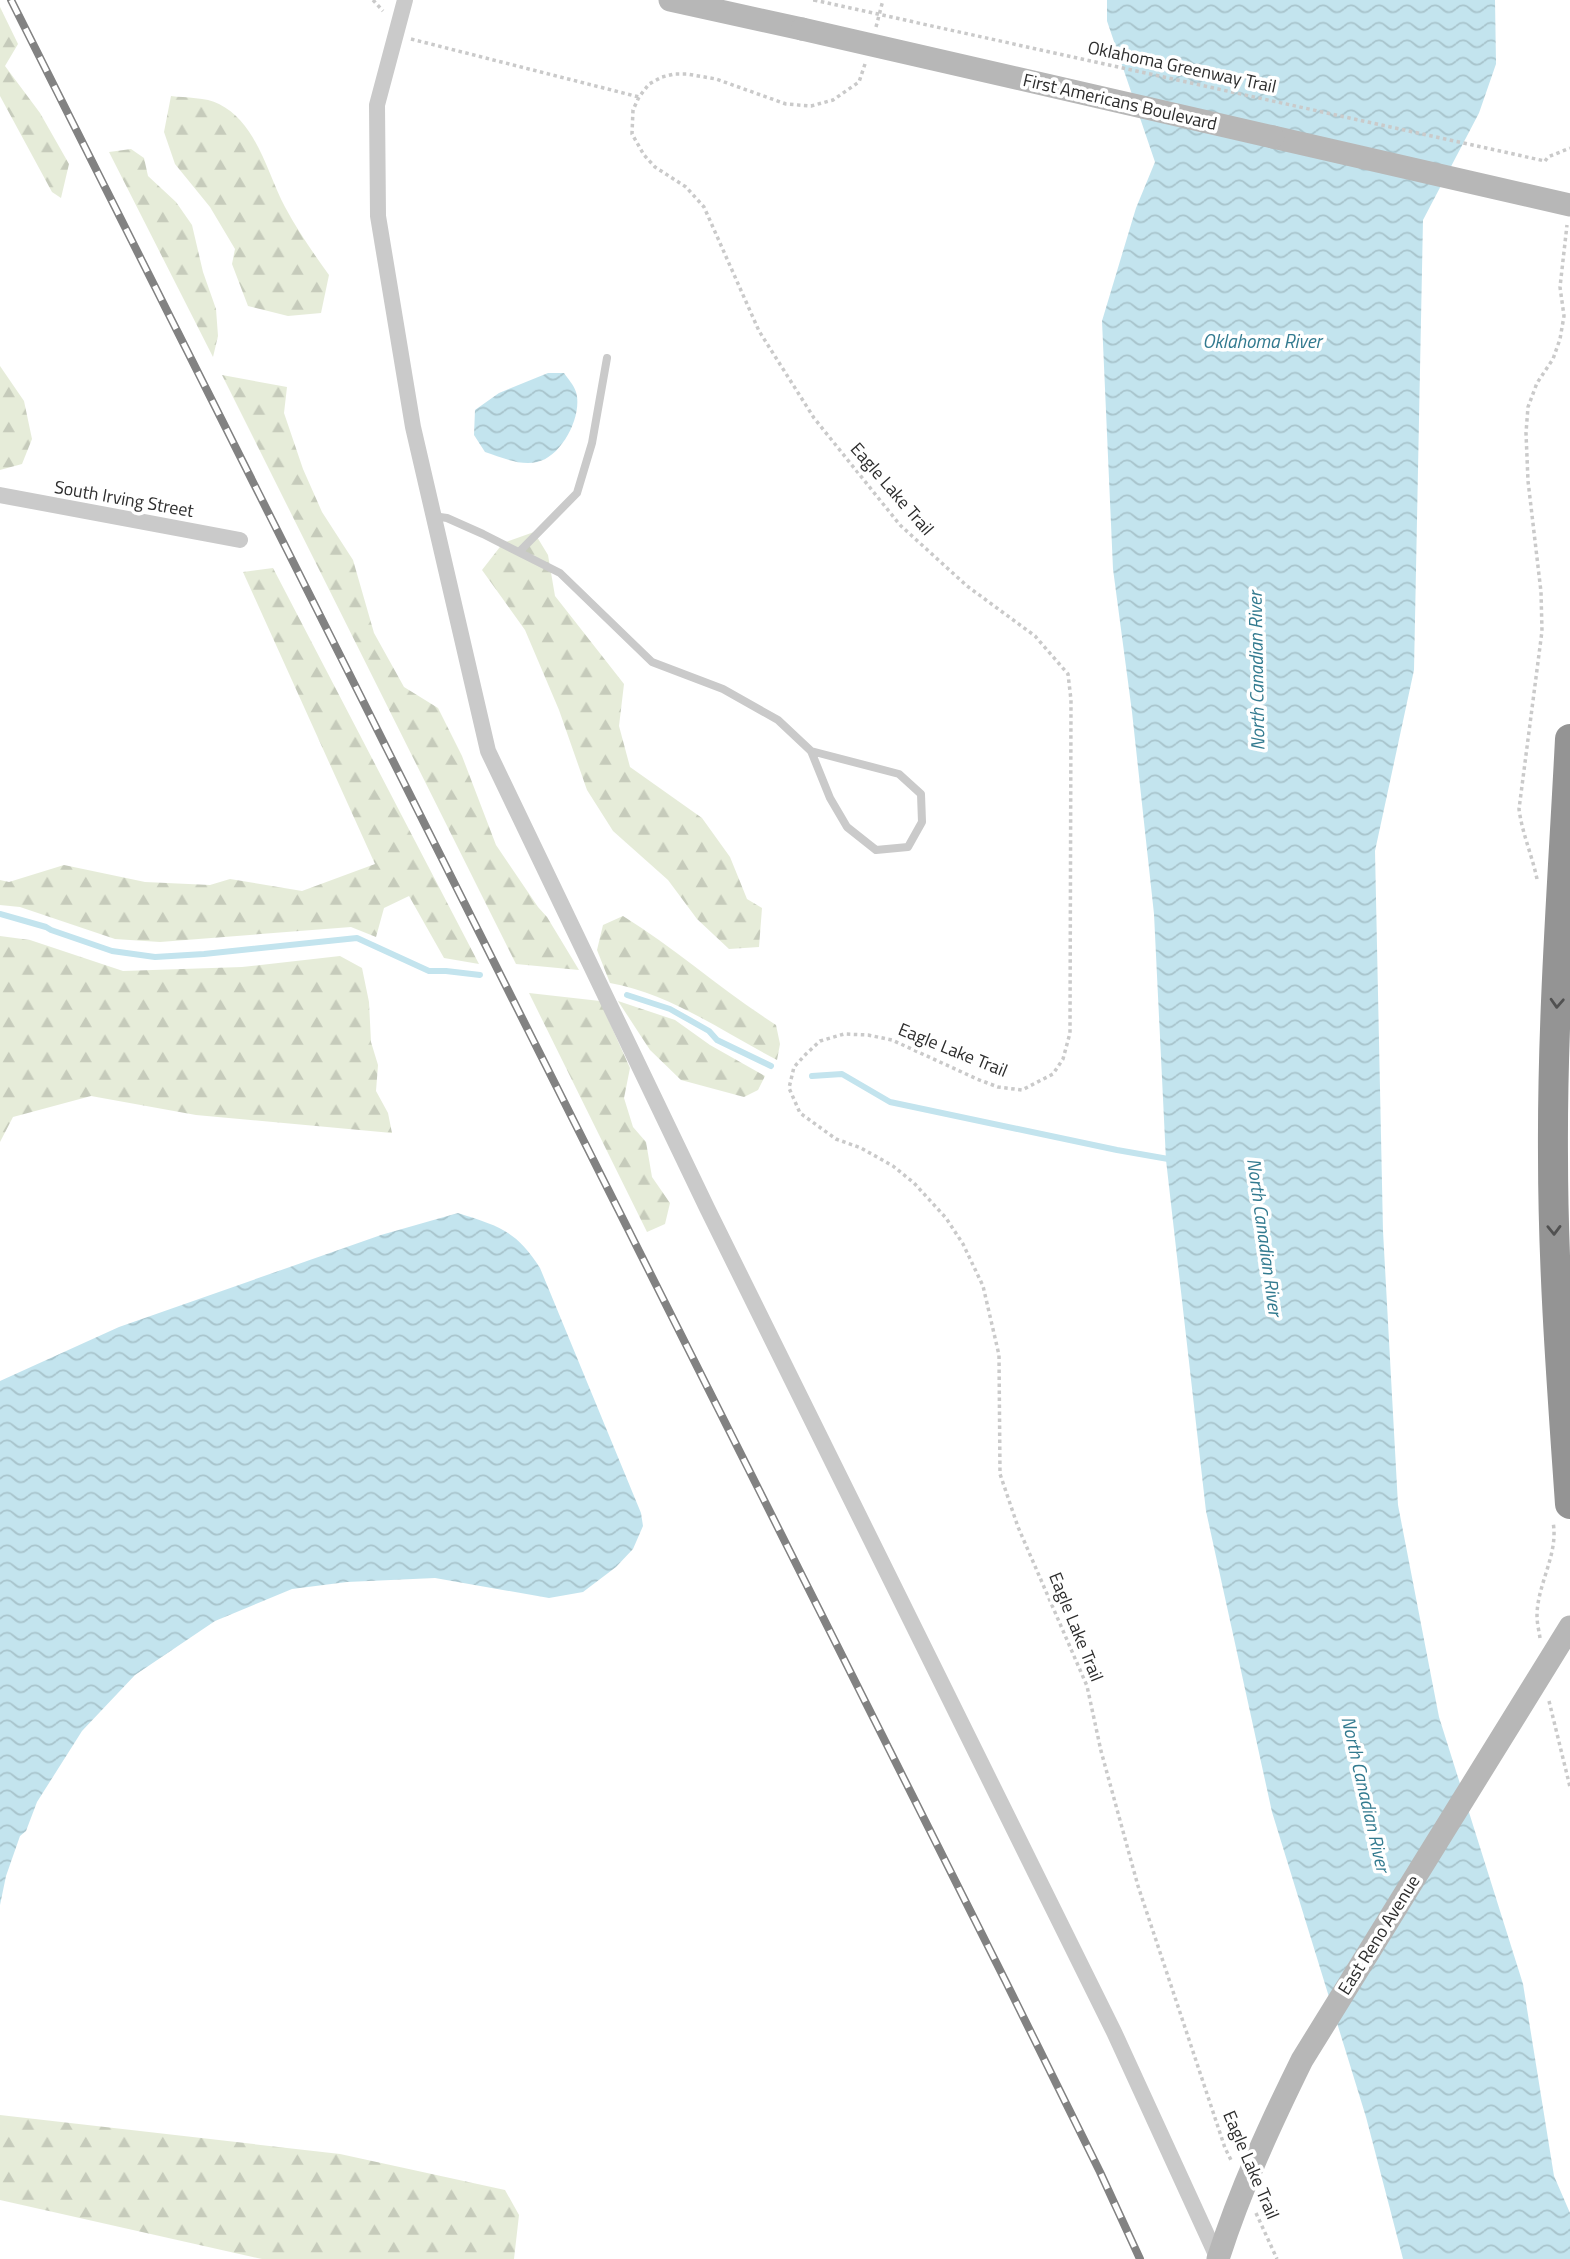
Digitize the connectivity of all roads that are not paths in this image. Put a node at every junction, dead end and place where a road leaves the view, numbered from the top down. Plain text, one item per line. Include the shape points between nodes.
1 (405, 0) edge
2 (670, 0) edge
3 (1570, 205) edge
4 (607, 358) dead end
5 (0, 495) edge
6 (433, 516) junction
7 (240, 540) dead end
8 (519, 552) junction
9 (1570, 739) edge
10 (811, 751) junction
11 (1570, 1504) edge
12 (1570, 1627) edge
13 (1218, 2259) edge

1 - 6 street via 377,105 378,216 413,428
2 - 3 main road, First Americans Boulevard, bridge
4 - 8 lane via 592,443 577,493
5 - 7 street, South Irving Street
6 - 8 lane via 447,518
6 - 13 street via 488,751 707,1208 1114,2032
8 - 10 lane via 560,573 652,662 723,689 778,720
9 -> 11 highway via 1553,1153
10 - 10 lane via 847,827 876,850 908,847 922,822 921,794 899,774
12 - 13 main road, East Reno Avenue, bridge via 1301,2060 1265,2134

